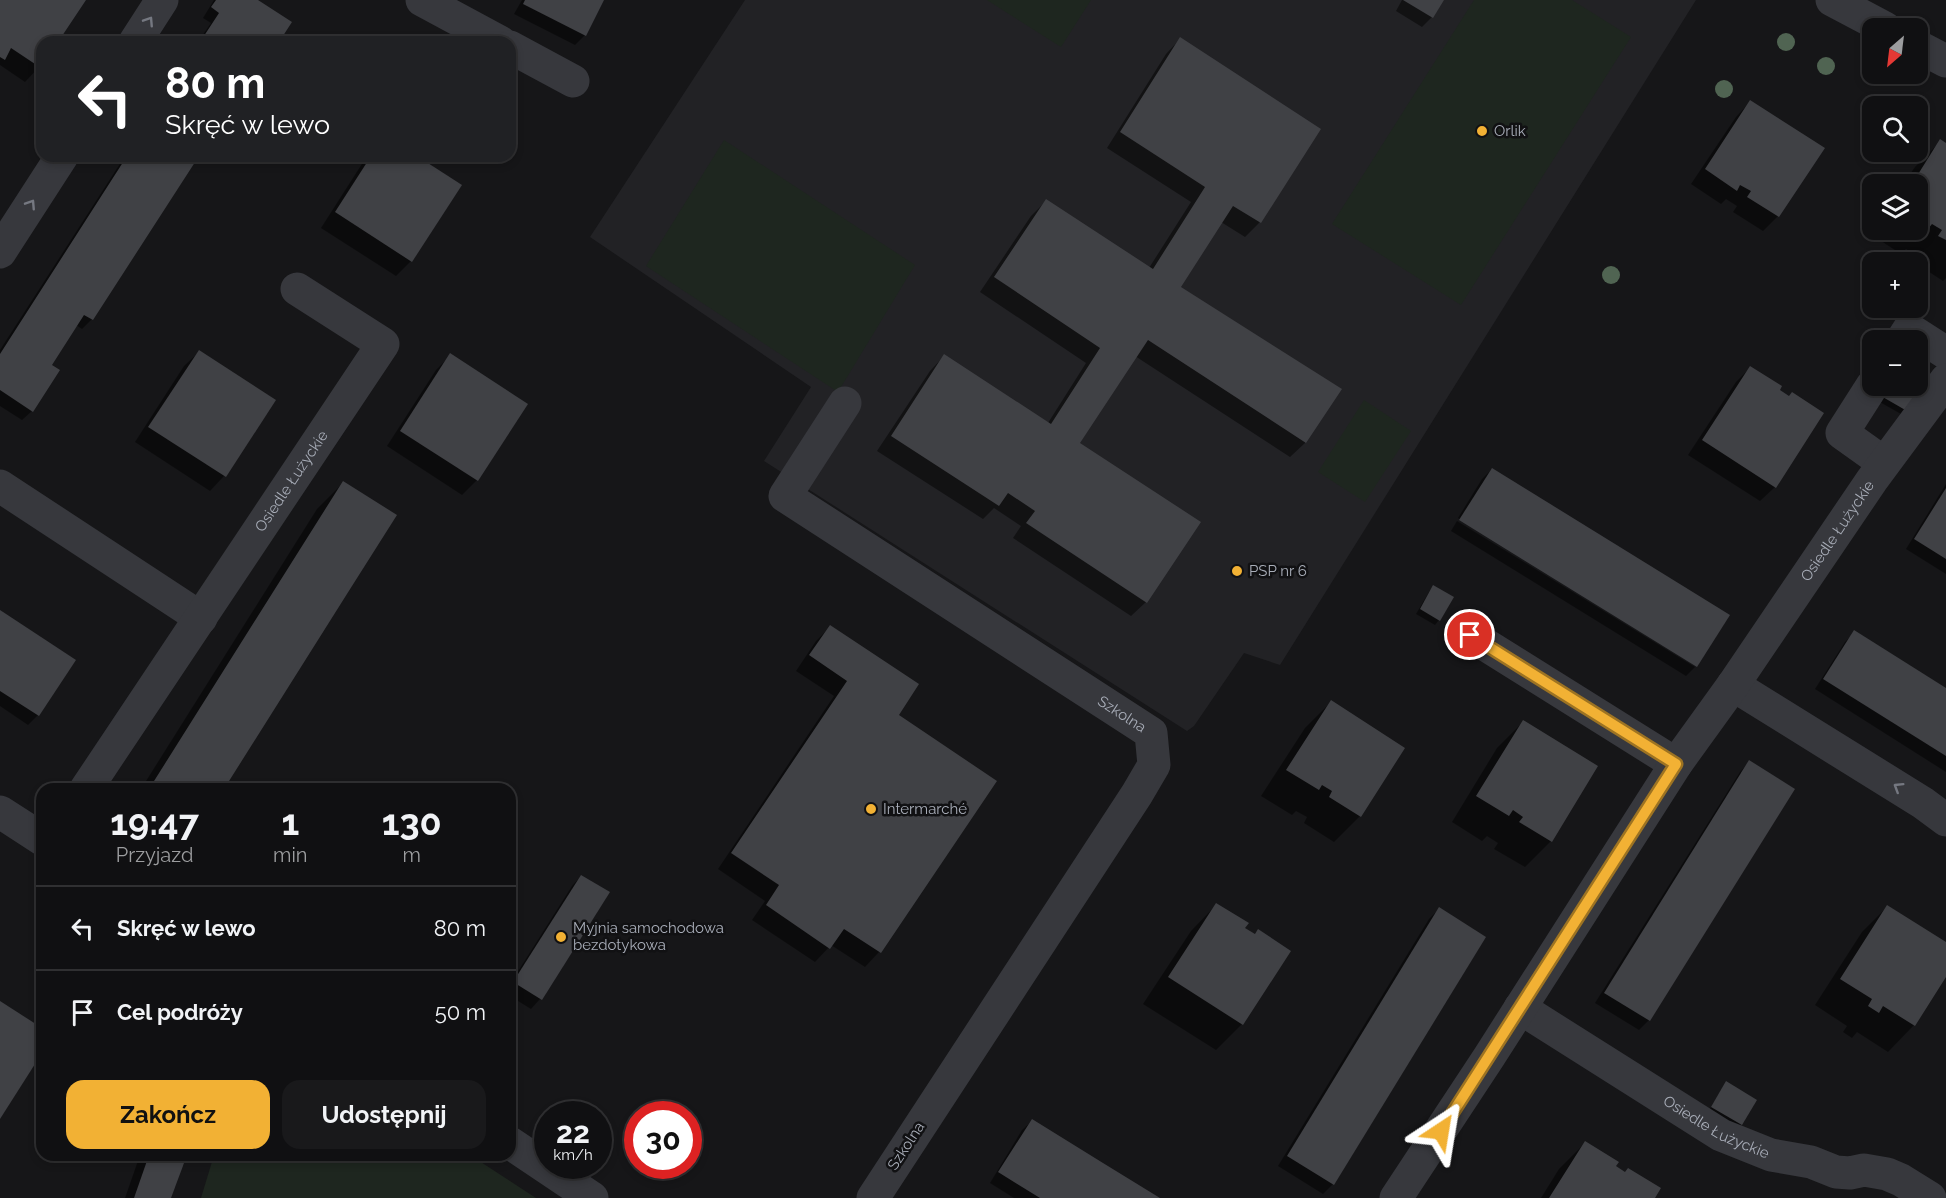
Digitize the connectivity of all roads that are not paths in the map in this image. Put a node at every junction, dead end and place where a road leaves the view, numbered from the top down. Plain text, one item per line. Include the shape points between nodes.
1 (162, 0) edge
2 (422, 0) edge
3 (1832, 0) edge
4 (1866, 18) edge
5 (139, 36) edge
6 (489, 36) edge
7 (516, 50) edge
8 (1928, 52) edge
9 (1946, 61) edge
10 (573, 81) dead end
11 (58, 162) edge
12 (0, 252) edge
13 (297, 289) dead end
14 (1928, 341) edge
15 (1946, 353) edge
16 (1946, 380) edge
17 (1866, 396) edge
18 (845, 403) dead end
19 (1884, 463) junction
20 (0, 486) edge
21 (201, 618) junction
22 (1470, 635) dead end
23 (1733, 685) junction
24 (1676, 764) junction
25 (90, 783) edge
26 (0, 812) edge
27 (1946, 820) edge
28 (36, 834) edge
29 (1520, 1008) junction
30 (516, 1147) edge
31 (592, 1198) edge
32 (873, 1198) edge
33 (1396, 1198) edge
34 (1930, 1198) edge

5 -> 1 street
2 - 6 street
3 - 4 street
7 - 10 street
8 - 9 street
12 -> 11 street
13 - 21 street, Osiedle Łużyckie via 383,344
14 - 15 street
16 - 19 street, Osiedle Łużyckie
17 - 19 street via 1842,433
18 - 32 street, Szkolna via 785,496 1151,734 1154,765
19 - 23 street, Osiedle Łużyckie
20 - 21 street
21 - 25 street, Osiedle Łużyckie
22 - 24 street
23 - 24 street, Osiedle Łużyckie
27 -> 23 street
24 - 29 street, Osiedle Łużyckie
26 - 28 street
29 - 33 street, Osiedle Łużyckie
29 - 34 street, Osiedle Łużyckie via 1721,1135 1771,1155 1811,1162 1836,1172 1864,1170 1887,1174
30 - 31 street

